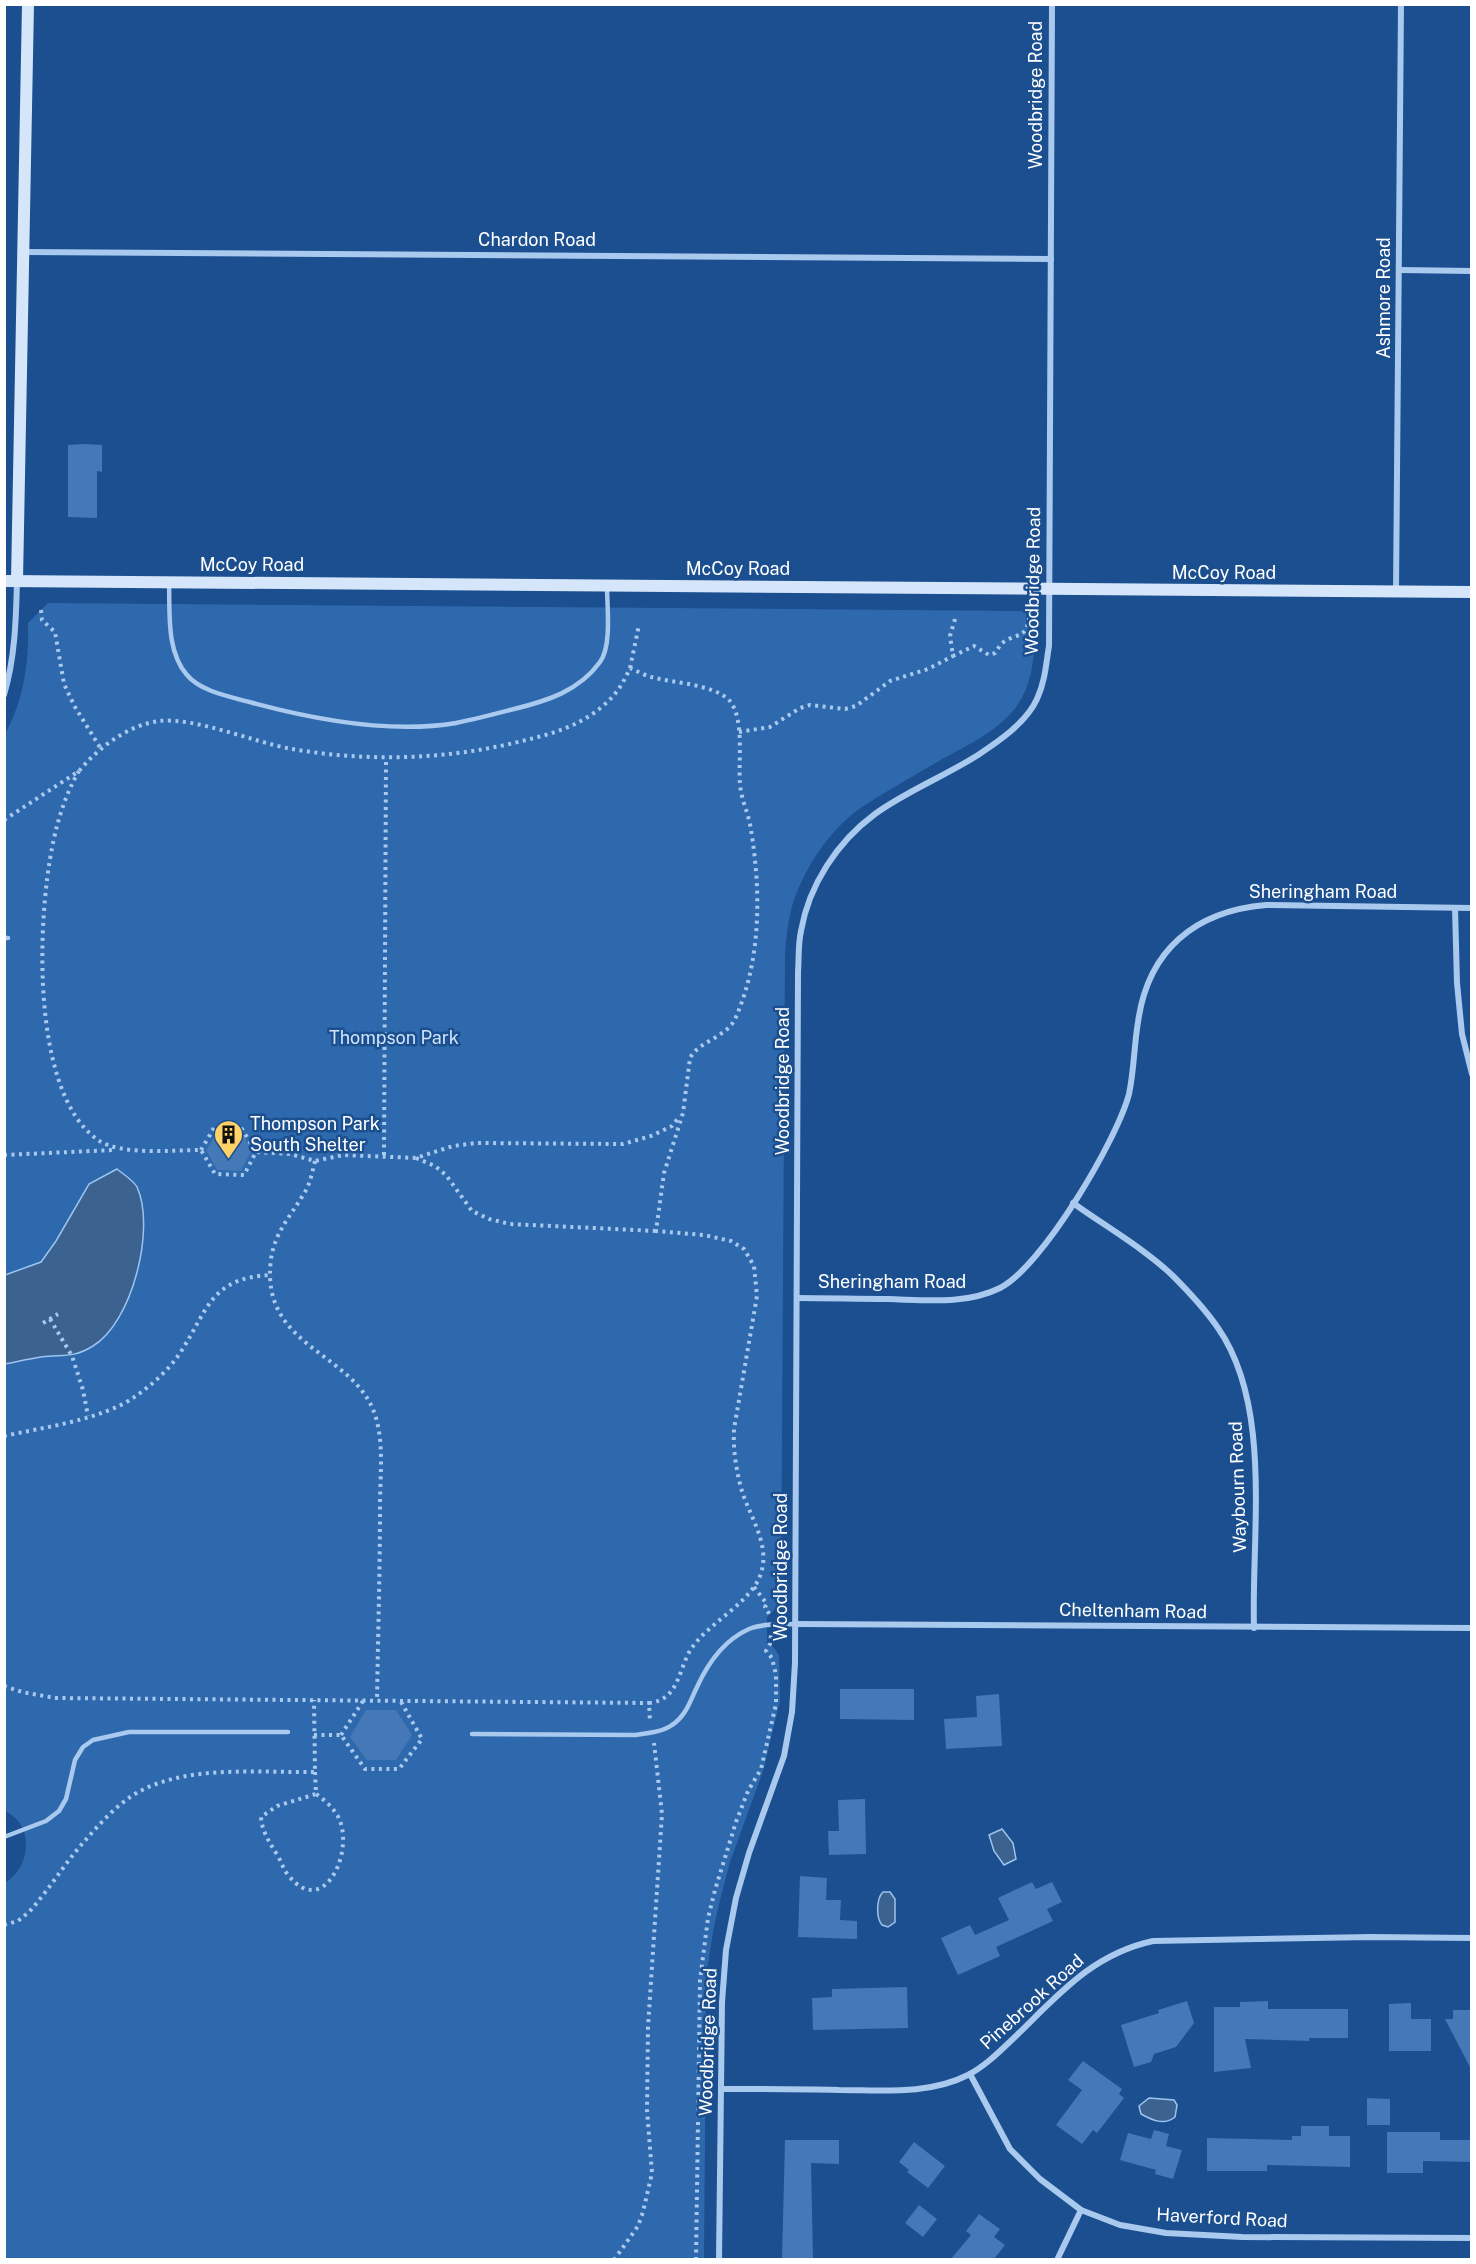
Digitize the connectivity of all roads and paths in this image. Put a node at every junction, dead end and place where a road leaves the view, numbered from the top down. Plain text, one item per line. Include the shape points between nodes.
1 (28, 4) edge
2 (1052, 4) edge
3 (1401, 4) edge
4 (22, 252) junction
5 (1051, 259) junction
6 (1399, 270) junction
7 (1472, 271) edge
8 (11, 581) edge
9 (169, 583) junction
10 (607, 586) junction
11 (1048, 590) junction
12 (1396, 592) junction
13 (1472, 592) edge
14 (41, 610) dead end
15 (1029, 618) dead end
16 (955, 619) dead end
17 (639, 625) dead end
18 (953, 656) junction
19 (630, 668) junction
20 (4, 695) edge
21 (739, 732) junction
22 (101, 749) junction
23 (386, 758) junction
24 (79, 771) junction
25 (4, 820) edge
26 (1455, 908) junction
27 (1472, 908) edge
28 (1472, 1074) edge
29 (683, 1113) junction
30 (127, 1149) junction
31 (201, 1150) junction
32 (256, 1152) junction
33 (4, 1155) edge
34 (384, 1155) junction
35 (416, 1158) junction
36 (315, 1161) junction
37 (1073, 1203) junction
38 (656, 1231) junction
39 (270, 1275) junction
40 (797, 1298) junction
41 (58, 1314) dead end
42 (50, 1319) junction
43 (43, 1323) dead end
44 (88, 1416) junction
45 (4, 1436) edge
46 (795, 1624) junction
47 (1254, 1628) junction
48 (1472, 1628) edge
49 (4, 1686) edge
50 (314, 1700) junction
51 (363, 1700) junction
52 (377, 1700) junction
53 (400, 1700) junction
54 (649, 1703) junction
55 (288, 1732) dead end
56 (652, 1733) junction
57 (472, 1734) dead end
58 (315, 1735) junction
59 (341, 1735) junction
60 (315, 1772) junction
61 (316, 1794) junction
62 (4, 1837) edge
63 (4, 1925) edge
64 (1472, 1938) edge
65 (970, 2074) junction
66 (721, 2088) junction
67 (1081, 2210) junction
68 (1472, 2238) edge
69 (614, 2259) edge
70 (719, 2259) edge
71 (1057, 2259) edge

1 - 4 main road
2 - 5 street, Woodbridge Road
3 - 6 street, Ashmore Road
4 - 5 street, Chardon Road
4 - 8 main road
5 - 11 street, Woodbridge Road
6 - 7 street
6 - 12 street, Ashmore Road
8 - 9 main road, McCoy Road
8 - 20 street via 15,637
9 - 10 main road, McCoy Road
9 - 10 lane via 171,635 180,666 192,681 216,692 302,715 351,724 401,726 454,723 549,700 581,683 602,661 608,638
10 - 11 main road, McCoy Road
11 - 12 main road, McCoy Road
11 - 40 street, Woodbridge Road via 1049,646 1036,701 998,742 876,814 850,835 826,865 810,896 801,932 798,972
12 - 13 main road, McCoy Road
14 - 22 path via 42,620 55,632 64,684
15 - 18 path via 1023,633 1002,642 995,654 989,655 974,646
16 - 18 path via 950,636
17 - 19 path
18 - 21 path via 890,681 856,706 845,709 810,705 770,727
19 - 21 path via 727,698
19 - 23 path via 619,690 606,704 558,732 471,752
21 - 29 path via 740,787 750,825 757,889 755,945 733,1023 690,1058
22 - 23 path via 140,726 177,721 292,749
22 - 24 path
23 - 34 path
24 - 25 path
24 - 30 path via 57,826 48,875 42,942 49,1037 56,1070 77,1117 95,1138 108,1146
26 - 27 street, Sheringham Road
26 - 28 street via 1462,1034
26 - 37 street, Sheringham Road via 1266,905 1218,913 1195,925 1160,961 1146,990 1138,1020 1129,1094 1116,1131
29 - 35 path via 672,1126 629,1143 476,1143
29 - 38 path via 664,1173
30 - 31 path
30 - 33 path
31 - 32 path via 214,1128 242,1129
31 - 32 path via 215,1174 244,1175
32 - 36 path via 290,1154
34 - 35 path
34 - 36 path via 343,1155
35 - 38 path via 446,1175 472,1211 495,1221
36 - 39 path via 304,1194 275,1240
37 - 40 street, Sheringham Road via 1026,1269 1001,1288 973,1298
37 - 47 street, Waybourn Road via 1171,1274 1219,1329 1238,1368 1254,1433
38 - 54 path via 704,1234 731,1241 744,1249 754,1266 757,1296 734,1448 742,1489 763,1549 756,1583 692,1648 670,1694
39 - 44 path via 242,1280 217,1294 165,1371 128,1401
39 - 52 path via 275,1300 291,1329 355,1384 376,1418 380,1474
40 - 46 street, Woodbridge Road
41 - 42 path
42 - 43 path
42 - 44 path via 72,1356
44 - 45 path
46 - 47 street, Cheltenham Road
46 - 56 lane via 750,1628 721,1648 708,1663 687,1710 672,1725
46 - 66 street, Woodbridge Road via 792,1712 784,1755 749,1853 726,1950
47 - 48 street, Cheltenham Road
49 - 50 path via 55,1698
50 - 51 path
50 - 58 path
51 - 52 path
51 - 59 path
52 - 53 path
53 - 54 path
53 - 59 path via 422,1739 399,1769 365,1769
54 - 56 path
55 - 62 lane via 129,1732 99,1738 88,1743 77,1756 66,1800 59,1811 41,1824
56 - 57 lane
56 - 69 path via 662,1814 648,2015 647,2116 652,2173 638,2226
58 - 59 path
58 - 60 path
60 - 61 path
60 - 63 path via 206,1773 143,1790 126,1800 84,1842 29,1912
61 - 61 path via 277,1806 261,1816 261,1828 287,1874 308,1889 318,1889 330,1881 339,1868 343,1838 340,1821
64 - 65 street, Pinebrook Road via 1203,1939 1134,1945 1108,1956 1076,1978 990,2060
65 - 66 street, Pinebrook Road via 949,2084 908,2090
65 - 67 street, Haverford Road via 1010,2149 1040,2179
66 - 70 street, Woodbridge Road
67 - 68 street, Haverford Road via 1120,2225 1166,2233
67 - 71 street

